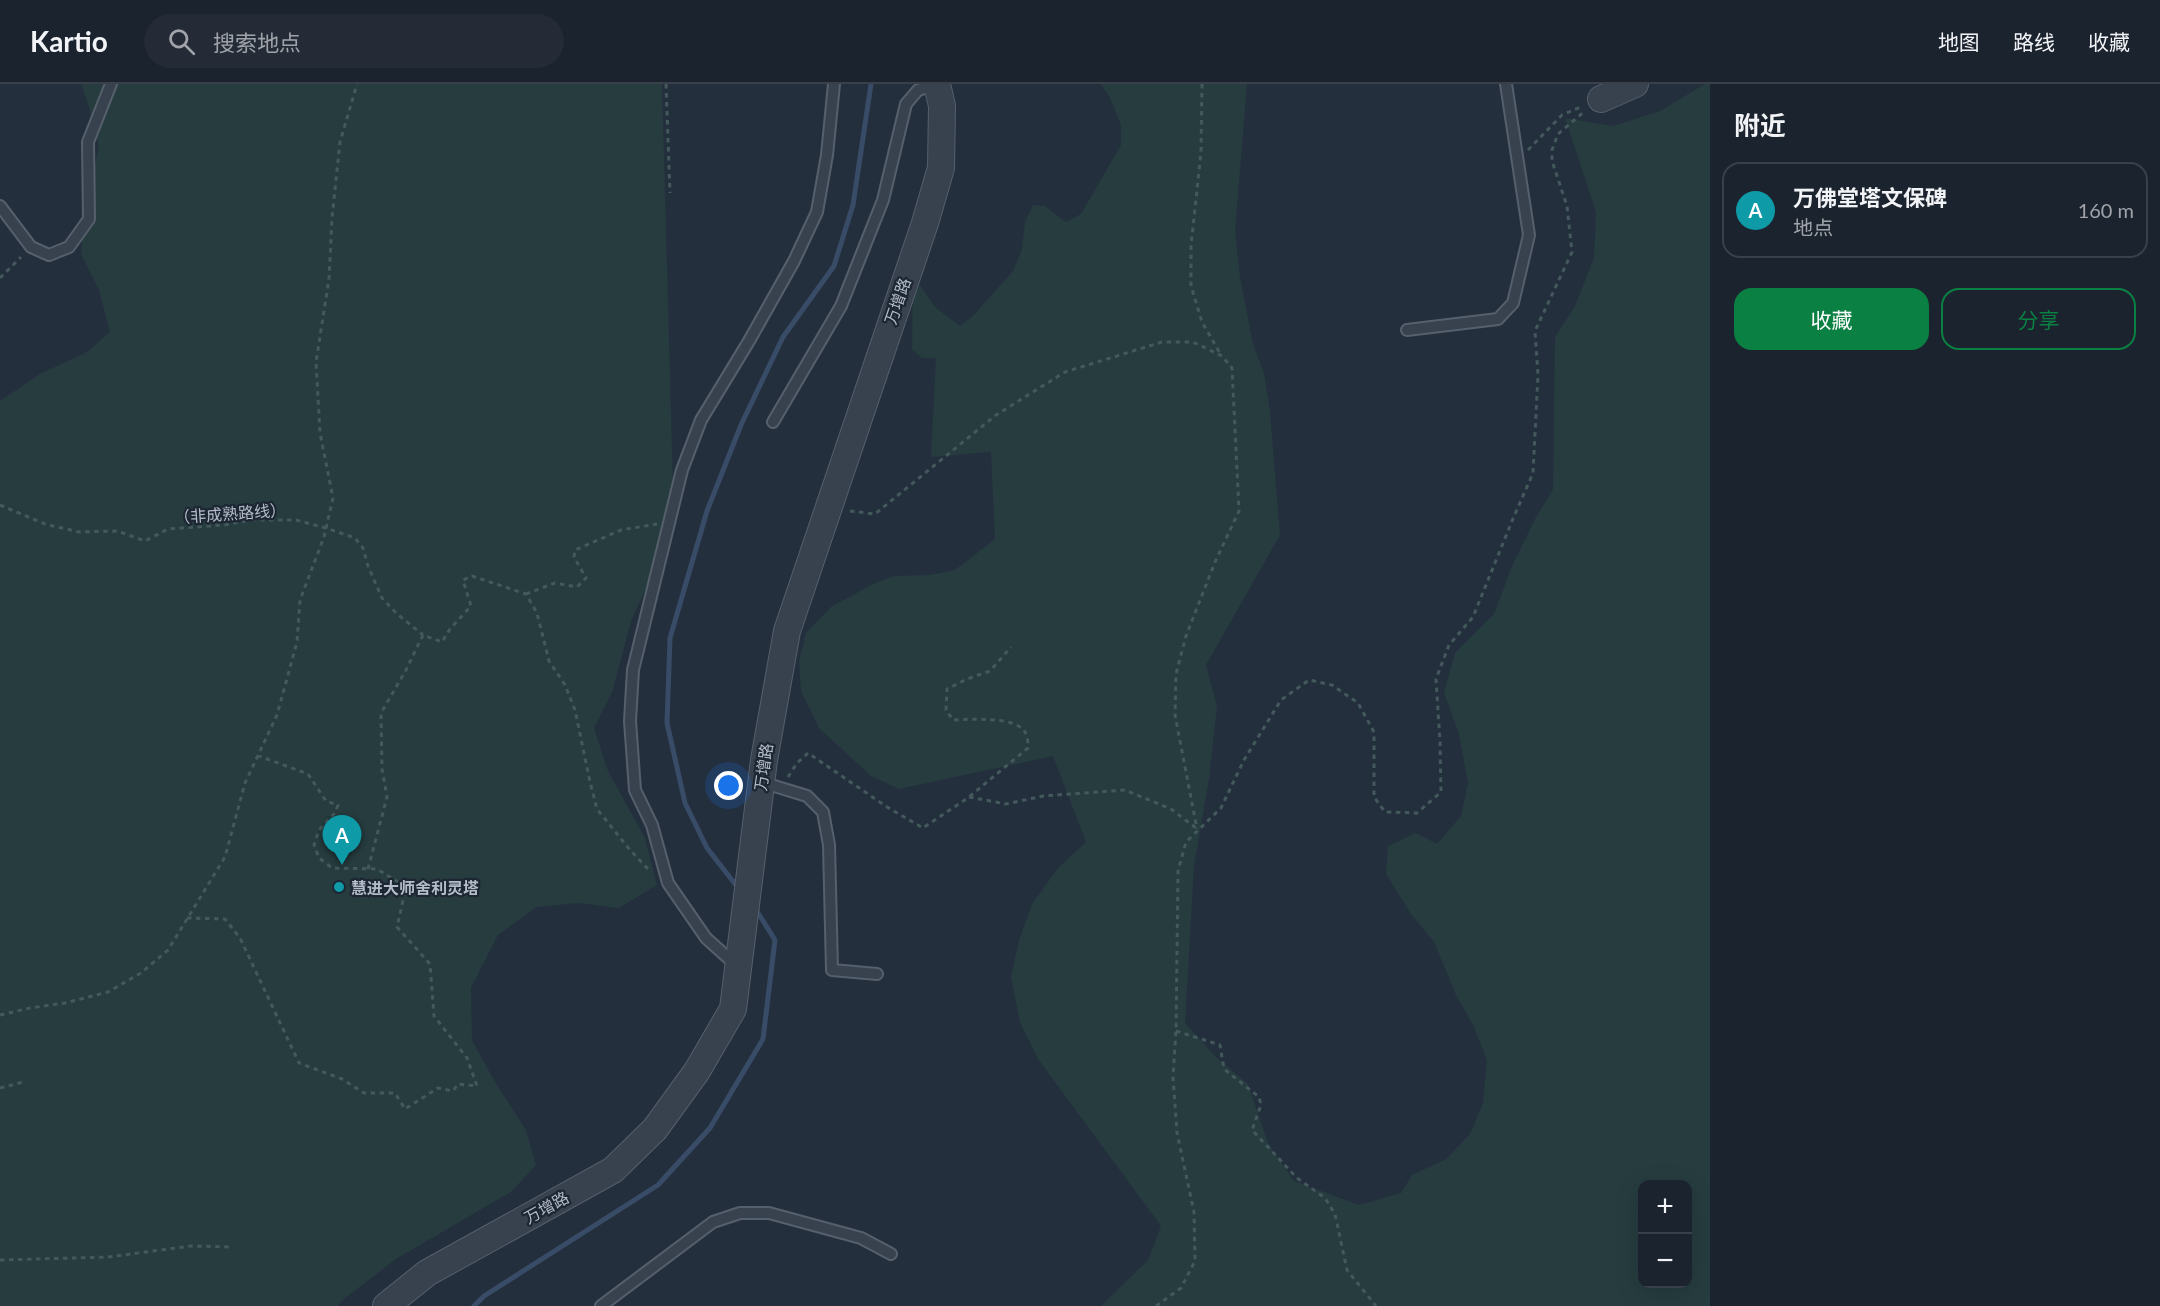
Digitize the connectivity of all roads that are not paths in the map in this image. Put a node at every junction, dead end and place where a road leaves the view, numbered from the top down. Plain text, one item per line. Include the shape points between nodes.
1 (111, 84) edge
2 (834, 84) edge
3 (937, 84) edge
4 (1506, 84) edge
5 (1635, 84) edge
6 (1601, 99) road end
7 (0, 206) edge
8 (1407, 330) dead end
9 (772, 423) dead end
10 (771, 786) junction
11 (738, 966) junction
12 (878, 974) dead end
13 (891, 1254) dead end
14 (386, 1306) edge
15 (601, 1306) edge

1 - 7 lane via 88,142 88,219 69,247 49,255 31,247
2 - 11 lane via 817,212 788,271 701,420 682,470 633,670 630,721 635,790 652,825 668,883 706,938
3 - 9 lane via 918,90 906,104 883,200 841,306
3 - 10 street, 万增路 via 942,106 941,168 787,631
4 - 8 lane via 1529,235 1513,303 1498,319
5 - 6 street
10 - 11 street, 万增路 via 750,876
10 - 12 lane via 807,796 823,812 829,845 832,970
11 - 14 street, 万增路 via 733,1009 697,1071 655,1129 613,1170 427,1273
13 - 15 lane via 861,1238 769,1213 740,1213 713,1222

